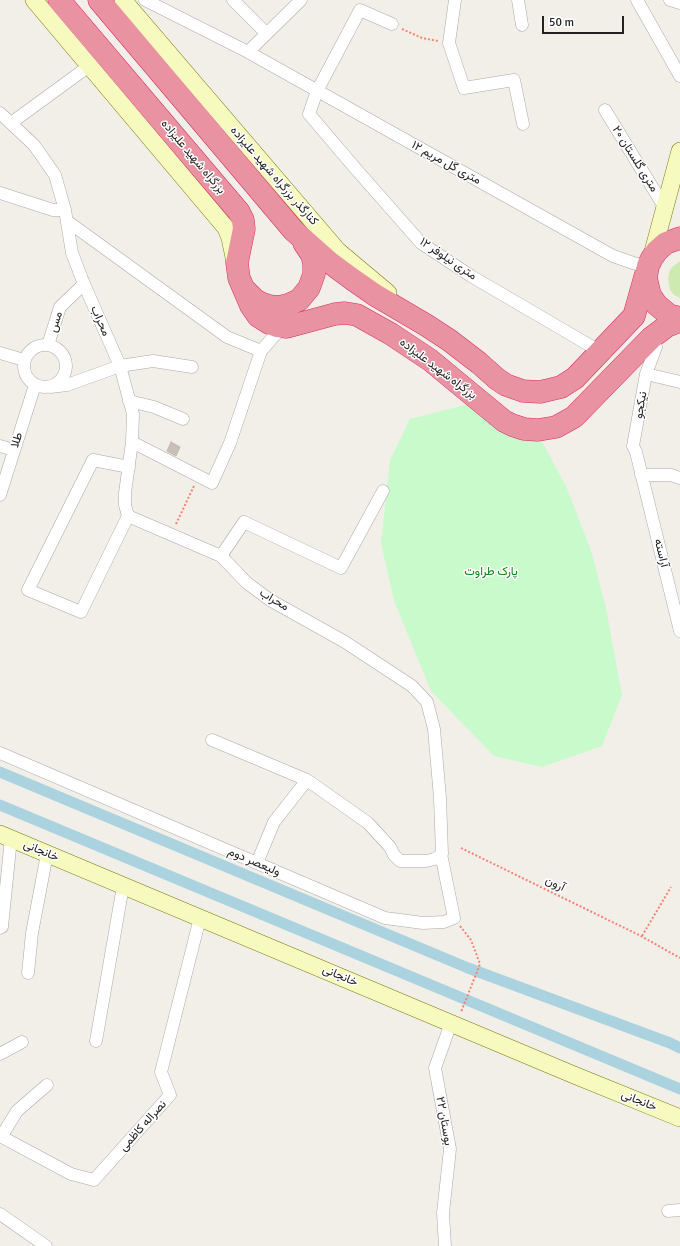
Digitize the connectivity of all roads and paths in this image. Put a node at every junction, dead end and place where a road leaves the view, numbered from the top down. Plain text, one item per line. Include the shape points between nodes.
1 (34, 0) edge
2 (59, 0) edge
3 (99, 0) edge
4 (123, 0) edge
5 (145, 0) edge
6 (232, 0) edge
7 (455, 0) edge
8 (518, 0) edge
9 (637, 0) edge
10 (670, 0) edge
11 (680, 2) edge
12 (294, 3) edge
13 (392, 24) joint
14 (522, 25) dead end
15 (266, 33) junction
16 (449, 43) junction
17 (248, 52) junction
18 (85, 69) dead end
19 (680, 76) edge
20 (318, 91) junction
21 (605, 110) dead end
22 (0, 113) edge
23 (11, 123) junction
24 (523, 124) dead end
25 (680, 151) edge
26 (0, 193) edge
27 (665, 208) junction
28 (66, 216) junction
29 (294, 231) junction
30 (680, 238) edge
31 (648, 266) junction
32 (240, 280) junction
33 (84, 284) junction
34 (680, 318) edge
35 (680, 321) edge
36 (282, 327) junction
37 (441, 335) junction
38 (651, 338) junction
39 (48, 345) junction
40 (261, 351) junction
41 (601, 352) junction
42 (0, 353) edge
43 (24, 360) junction
44 (120, 366) junction
45 (192, 367) dead end
46 (646, 374) junction
47 (680, 382) edge
48 (35, 385) junction
49 (50, 387) junction
50 (129, 401) junction
51 (184, 419) dead end
52 (132, 442) junction
53 (0, 446) edge
54 (14, 450) junction
55 (129, 467) junction
56 (641, 474) junction
57 (198, 476) junction
58 (680, 478) edge
59 (383, 491) dead end
60 (0, 495) edge
61 (128, 516) junction
62 (171, 534) junction
63 (221, 556) junction
64 (680, 631) edge
65 (212, 740) dead end
66 (0, 753) edge
67 (307, 780) junction
68 (5, 836) edge
69 (461, 848) dead end
70 (47, 854) junction
71 (441, 854) junction
72 (257, 863) junction
73 (124, 886) junction
74 (671, 887) dead end
75 (200, 918) junction
76 (454, 918) junction
77 (0, 928) edge
78 (641, 936) junction
79 (680, 958) edge
80 (28, 973) dead end
81 (455, 1019) junction
82 (96, 1041) dead end
83 (22, 1042) dead end
84 (0, 1054) edge
85 (46, 1085) dead end
86 (680, 1118) edge
87 (1, 1137) edge
88 (0, 1214) edge
89 (46, 1246) edge
90 (445, 1246) edge

1 - 32 main road via 226,228
2 - 32 highway, بزرگراه شهید علیزاده via 239,212 244,223 238,260
3 - 29 highway
4 - 37 main road, کنارگذر بزرگراه شهید علیزاده via 338,252
5 - 17 street, ۱۲ متری گل مریم
6 - 15 street
7 - 16 street
8 - 14 street
9 - 19 street
10 - 11 street
12 - 15 street
13 - 16 path via 422,38
13 - 20 street via 360,10
15 - 17 street
16 - 24 street via 464,88 514,80
17 - 20 street, ۱۲ متری گل مریم
18 - 23 street
20 - 31 street, ۱۲ متری گل مریم via 613,256
20 - 41 street, ۱۲ متری نیلوفر via 309,114 421,243 471,276
21 - 27 street, ۲۰ متری گلستان
22 - 23 street, محراب
23 - 28 street, محراب via 34,145 55,175
25 - 27 main road
26 - 28 street
27 - 31 main road
28 - 33 street, محراب via 72,253
28 - 40 street via 227,337
29 - 32 highway via 314,261 311,286 299,300 281,306 263,304 248,293
29 - 37 highway via 356,282
30 - 31 highway via 660,248
31 - 34 highway via 647,287 654,302 666,313
31 - 41 highway via 634,316
32 - 36 highway, بزرگراه شهید علیزاده via 258,316 269,324
33 - 39 street, مس via 60,307
33 - 44 street, محراب
35 - 38 highway, بزرگراه شهید علیزاده via 666,326
36 - 38 highway, بزرگراه شهید علیزاده via 338,313 357,315 430,360 504,421 524,429 538,430 556,427 574,417
36 - 40 street
37 - 41 highway via 497,379 523,391 538,392 563,386 575,378
38 - 46 street, نیکجو via 656,347
39 - 43 street via 34,348
39 - 49 street via 59,350 67,366 62,380
40 - 57 street via 230,443 212,483
42 - 43 street
43 - 48 street via 24,372
44 - 45 street via 153,361
44 - 49 street via 66,385
44 - 50 street, محراب
46 - 47 street
46 - 56 street, نیکجو via 633,446
48 - 49 street via 42,388
48 - 54 street, طلا
50 - 51 street via 154,407
50 - 52 street, محراب via 133,414
52 - 55 street, محراب
52 - 57 street
53 - 54 street
54 - 60 street, طلا
55 - 61 street, محراب via 125,505
55 - 61 street via 93,460 28,590 81,612
56 - 58 street via 671,475
56 - 64 street, آراسته
57 - 62 path
59 - 63 street via 341,568 244,522
61 - 62 street, محراب
62 - 63 street, محراب
63 - 71 street, محراب via 247,583 270,600 345,642 412,686 427,702 434,729 440,798
65 - 67 street
66 - 72 street, ولیعصر دوم
67 - 71 street via 368,823 400,861 426,861 436,859
67 - 72 street via 274,822
68 - 70 main road, خانجانی
68 - 77 street
69 - 78 path, آرون
70 - 73 main road, خانجانی
70 - 80 street via 32,933
71 - 76 street
72 - 76 street, ولیعصر دوم via 385,918 423,923 444,922
73 - 75 main road, خانجانی
73 - 82 street
74 - 78 path
75 - 81 main road, خانجانی
75 - 87 street, نصراله کاظمی via 161,1072 170,1095 94,1180 71,1174
76 - 81 path via 471,940 480,964
78 - 79 path, آرون
81 - 86 main road, خانجانی
81 - 90 street, بوستان ۲۲ via 435,1068 450,1149 443,1213
83 - 84 street
85 - 87 street via 17,1111
88 - 89 street

